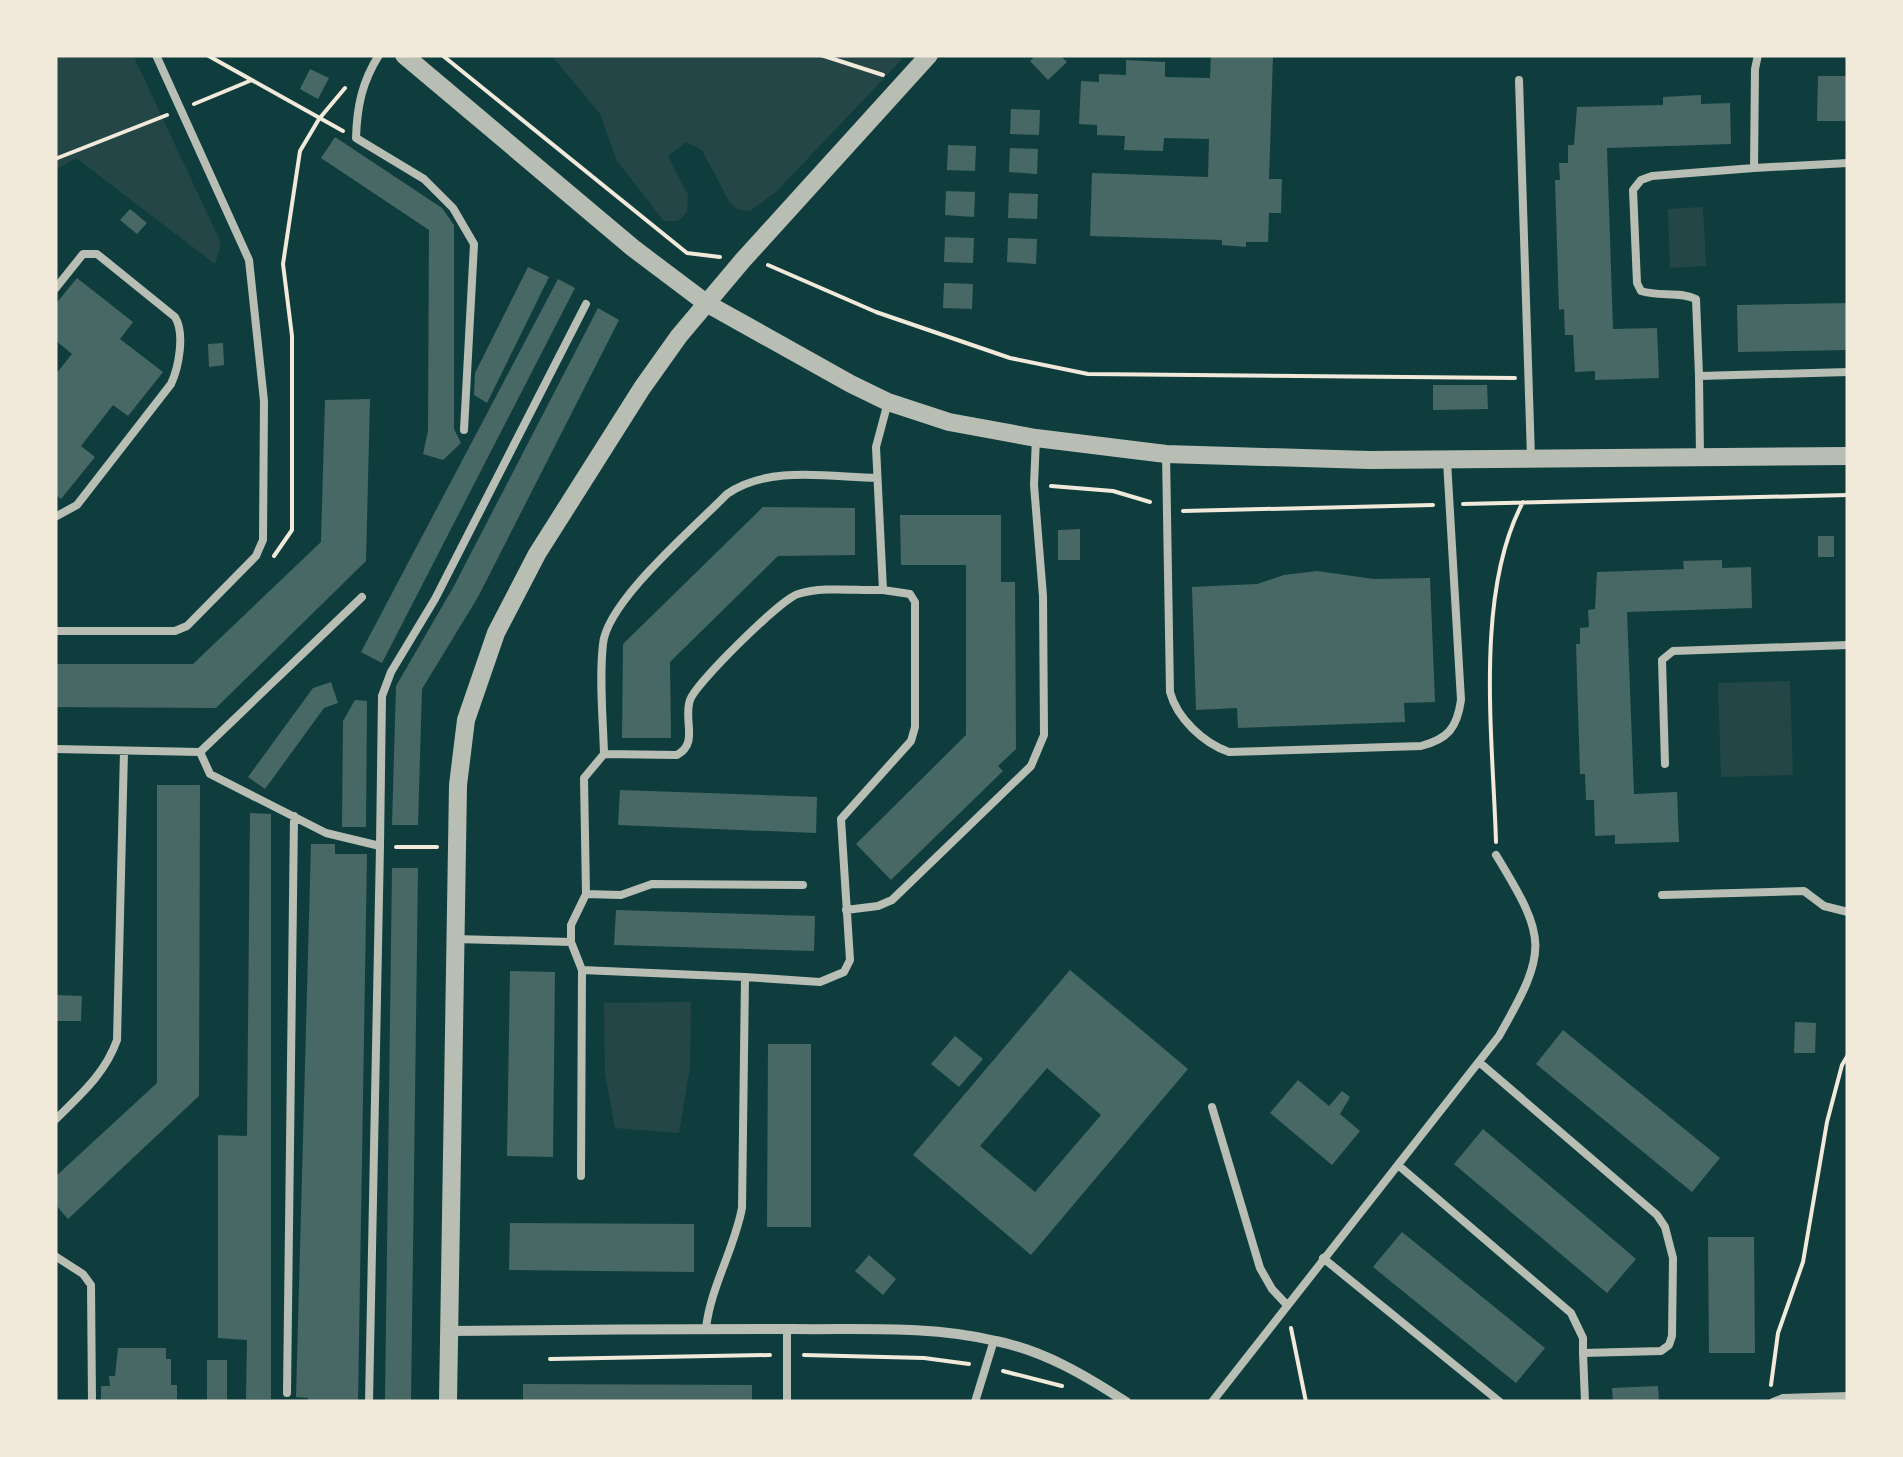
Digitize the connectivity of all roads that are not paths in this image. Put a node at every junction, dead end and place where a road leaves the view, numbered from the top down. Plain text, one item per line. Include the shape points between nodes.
1 (156, 55) edge
2 (378, 55) edge
3 (929, 55) edge
4 (1758, 55) edge
5 (408, 56) edge
6 (1520, 80) dead end
7 (1848, 163) edge
8 (1754, 168) junction
9 (55, 289) edge
10 (706, 303) junction
11 (586, 304) dead end
12 (1848, 372) edge
13 (1699, 376) junction
14 (888, 402) junction
15 (464, 430) dead end
16 (1036, 438) junction
17 (1166, 454) junction
18 (1848, 456) edge
19 (1531, 458) junction
20 (1700, 458) junction
21 (1447, 459) junction
22 (878, 478) junction
23 (55, 516) edge
24 (883, 590) junction
25 (362, 598) dead end
26 (55, 630) edge
27 (1848, 645) edge
28 (55, 750) edge
29 (124, 751) junction
30 (200, 752) junction
31 (604, 754) junction
32 (1665, 764) dead end
33 (294, 816) junction
34 (380, 846) junction
35 (1496, 855) road end
36 (804, 885) dead end
37 (586, 894) junction
38 (1662, 895) dead end
39 (846, 910) junction
40 (1848, 912) edge
41 (456, 939) junction
42 (570, 942) junction
43 (582, 970) junction
44 (746, 977) junction
45 (1479, 1062) junction
46 (1212, 1108) dead end
47 (55, 1120) edge
48 (1398, 1165) junction
49 (580, 1176) dead end
50 (55, 1256) edge
51 (1323, 1258) junction
52 (1286, 1304) junction
53 (706, 1328) junction
54 (787, 1329) junction
55 (447, 1331) junction
56 (994, 1340) junction
57 (1584, 1353) junction
58 (287, 1394) dead end
59 (1848, 1396) edge
60 (92, 1402) edge
61 (370, 1402) edge
62 (448, 1402) edge
63 (787, 1402) edge
64 (975, 1402) edge
65 (1126, 1402) edge
66 (1212, 1402) edge
67 (1500, 1402) edge
68 (1584, 1402) edge
69 (1772, 1402) edge

1 - 26 lane via 248,260 264,402 263,540 256,556 187,626
2 - 15 lane via 363,85 356,138 424,179 453,208 474,244
3 - 10 street
4 - 8 lane
5 - 10 street
6 - 19 lane
7 - 8 lane
8 - 13 lane via 1652,176 1633,190 1637,283 1652,295 1696,299
9 - 23 lane via 83,254 96,254 176,317 180,328 170,384 77,504
10 - 14 street
10 - 41 street via 642,388 537,554 496,633 466,720
11 - 34 lane via 391,672 382,696
12 - 13 lane
13 - 20 lane
14 - 16 street via 949,422
14 - 22 lane via 876,447
16 - 17 street
16 - 39 lane via 1040,750 892,900
17 - 21 street
17 - 21 lane via 1170,692 1175,710 1229,752 1421,746 1453,730 1461,700
18 - 20 street
19 - 20 street
19 - 21 street
22 - 24 lane
22 - 31 lane via 767,476 727,494 608,623
24 - 31 lane via 807,592 783,601 696,688 685,751
24 - 39 lane via 910,594 915,602 915,727 905,752 841,819
25 - 30 lane
27 - 32 lane via 1672,651 1662,660
28 - 29 lane
29 - 30 lane
29 - 47 lane via 117,1040 96,1080
30 - 33 lane via 210,774
31 - 37 lane via 584,778
33 - 34 lane
33 - 58 lane
34 - 61 lane
35 - 45 lane via 1530,916 1537,944 1535,968
36 - 37 lane via 652,884 621,895
37 - 42 lane
38 - 40 lane via 1804,891
39 - 44 lane via 850,960 838,976 820,982
41 - 42 lane
41 - 55 street
42 - 43 lane
43 - 44 lane
43 - 49 lane
44 - 53 lane via 742,1208
45 - 48 lane
45 - 57 lane via 1657,1216 1671,1244 1670,1345 1661,1351
46 - 52 lane via 1260,1268
48 - 51 lane
48 - 57 lane via 1571,1313
50 - 60 lane via 90,1285
51 - 52 lane
51 - 67 lane
52 - 66 lane
53 - 54 street
53 - 55 street
54 - 56 street
54 - 63 lane
55 - 62 street
56 - 64 lane
56 - 65 street via 1058,1362
57 - 68 lane
59 - 69 lane

